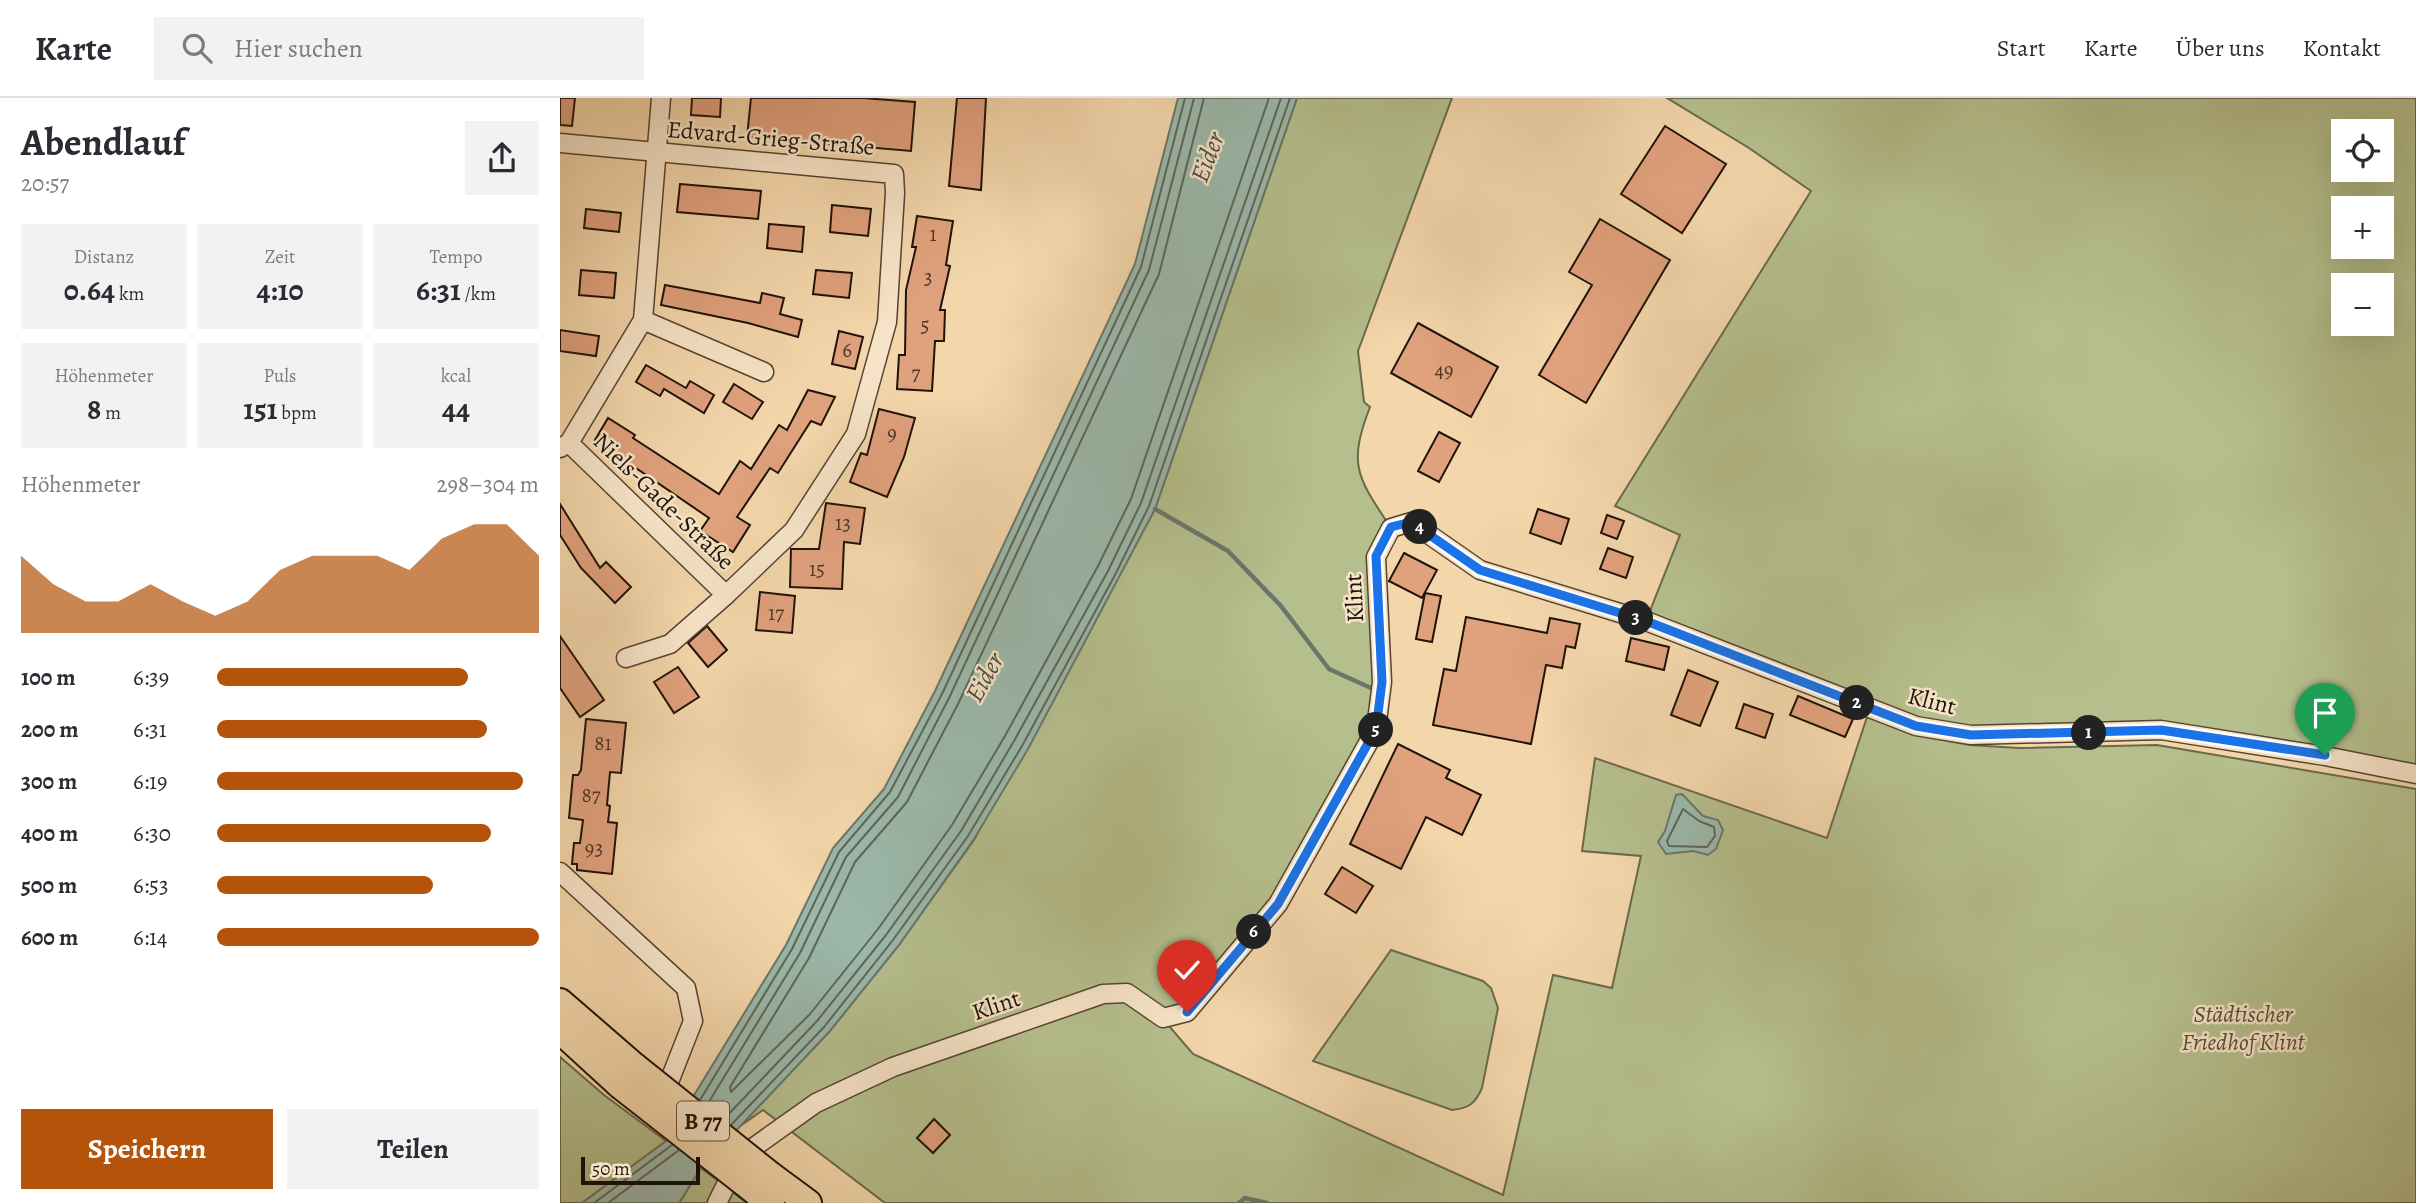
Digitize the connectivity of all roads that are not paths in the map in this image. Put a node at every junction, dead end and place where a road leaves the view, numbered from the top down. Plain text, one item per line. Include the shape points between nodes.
1 (661, 98) edge
2 (560, 143) edge
3 (657, 152) junction
4 (894, 174) joint
5 (643, 320) junction
6 (764, 372) dead end
7 (564, 446) edge
8 (726, 595) junction
9 (626, 658) dead end
10 (2416, 774) edge
11 (560, 872) edge
12 (560, 1002) edge
13 (560, 1030) edge
14 (628, 1076) junction
15 (638, 1115) dead end
16 (765, 1190) edge
17 (717, 1203) edge
18 (808, 1203) edge

1 - 3 street
2 - 3 street, Edvard-Grieg-Straße
3 - 4 street, Edvard-Grieg-Straße
3 - 5 street
4 - 8 street, Niels-Gade-Straße via 887,322 856,434 794,530
5 - 6 street
5 - 7 street
7 - 8 street, Niels-Gade-Straße
8 - 9 street, Niels-Gade-Straße via 670,644
10 - 17 street, Klint via 2161,730 1994,735 1916,726 1646,621 1480,570 1411,522 1391,527 1376,556 1382,682 1376,729 1278,904 1187,1012 1163,1018 1126,993 1103,994 892,1066 816,1103 740,1157
11 - 15 street via 686,988 693,1021 669,1082
12 - 14 highway, B 77
13 - 14 highway, B 77
14 - 16 highway, B 77, bridge
16 - 18 highway, B 77

